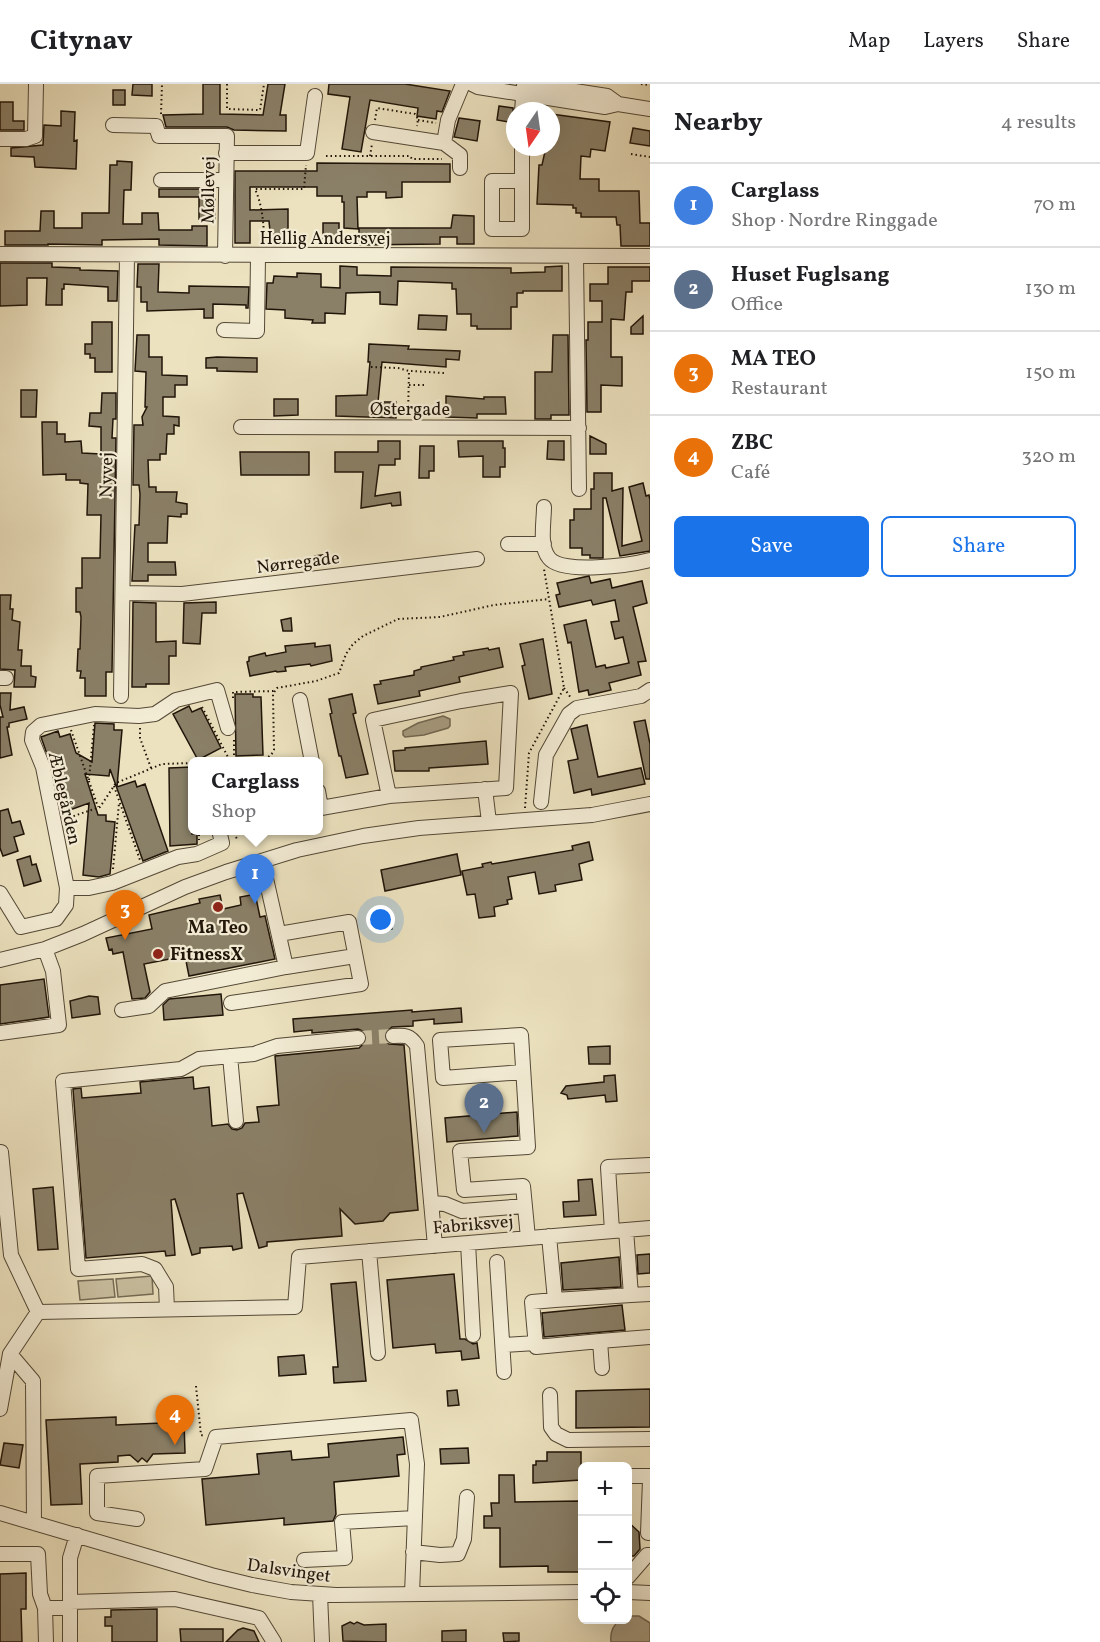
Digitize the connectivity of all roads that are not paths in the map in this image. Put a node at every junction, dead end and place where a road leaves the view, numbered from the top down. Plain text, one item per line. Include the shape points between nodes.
1 (36, 84) edge
2 (463, 84) edge
3 (472, 84) edge
4 (526, 88) edge
5 (315, 96) dead end
6 (650, 109) edge
7 (113, 125) dead end
8 (374, 132) dead end
9 (0, 139) edge
10 (444, 143) junction
11 (226, 153) junction
12 (522, 156) edge
13 (460, 163) road end
14 (161, 180) dead end
15 (226, 180) junction
16 (521, 181) dead end
17 (0, 254) edge
18 (127, 255) junction
19 (225, 256) junction
20 (260, 256) junction
21 (650, 256) edge
22 (576, 257) junction
23 (224, 330) dead end
24 (241, 427) dead end
25 (579, 428) junction
26 (579, 489) dead end
27 (544, 507) dead end
28 (508, 544) dead end
29 (545, 548) junction
30 (477, 559) dead end
31 (650, 560) edge
32 (123, 593) junction
33 (650, 690) edge
34 (121, 696) dead end
35 (300, 700) dead end
36 (231, 731) road end
37 (311, 757) edge
38 (485, 789) junction
39 (389, 796) junction
40 (541, 802) dead end
41 (650, 804) edge
42 (323, 808) edge
43 (489, 822) junction
44 (220, 835) edge
45 (262, 861) junction
46 (67, 888) junction
47 (0, 894) edge
48 (279, 934) junction
49 (45, 949) junction
50 (355, 956) junction
51 (0, 960) edge
52 (286, 967) junction
53 (231, 1003) dead end
54 (122, 1010) dead end
55 (0, 1033) edge
56 (393, 1036) tunnel mouth
57 (358, 1038) tunnel mouth
58 (230, 1056) junction
59 (523, 1072) junction
60 (236, 1121) dead end
61 (2, 1152) dead end
62 (650, 1165) edge
63 (431, 1203) junction
64 (525, 1206) junction
65 (650, 1228) edge
66 (626, 1230) junction
67 (612, 1231) junction
68 (549, 1236) junction
69 (528, 1238) junction
70 (468, 1243) junction
71 (435, 1246) junction
72 (369, 1251) junction
73 (497, 1262) dead end
74 (650, 1294) edge
75 (631, 1295) junction
76 (555, 1300) junction
77 (167, 1309) junction
78 (39, 1312) junction
79 (473, 1335) dead end
80 (650, 1337) edge
81 (600, 1341) junction
82 (536, 1343) junction
83 (503, 1345) junction
84 (378, 1353) dead end
85 (10, 1354) junction
86 (602, 1368) dead end
87 (504, 1372) dead end
88 (550, 1395) dead end
89 (0, 1409) edge
90 (650, 1439) edge
91 (632, 1476) edge
92 (650, 1478) edge
93 (467, 1497) dead end
94 (0, 1513) edge
95 (415, 1518) junction
96 (137, 1519) dead end
97 (34, 1523) junction
98 (648, 1533) dead end
99 (77, 1535) junction
100 (413, 1552) junction
101 (0, 1554) edge
102 (650, 1555) edge
103 (304, 1560) dead end
104 (632, 1571) edge
105 (578, 1592) edge
106 (632, 1592) edge
107 (650, 1593) edge
108 (320, 1594) junction
109 (412, 1594) junction
110 (70, 1605) junction
111 (45, 1608) junction
112 (46, 1642) edge
113 (70, 1642) edge
114 (274, 1642) edge
115 (322, 1642) edge

1 - 9 street via 35,136
2 - 10 street
3 - 4 street
4 - 6 street via 605,107 618,104
5 - 11 street via 307,153
7 - 11 street, Møllevej via 156,126 159,136 227,136
8 - 10 street
10 - 13 street via 460,155
11 - 15 street, Møllevej
12 - 16 street
14 - 15 street
15 - 19 street, Møllevej
17 - 18 street, Hellig Andersvej
18 - 19 street, Hellig Andersvej
18 - 32 street, Nyvej
19 - 20 street, Hellig Andersvej
20 - 22 street, Hellig Andersvej
20 - 23 street via 257,331
21 - 22 street, Hellig Andersvej
22 - 25 street
24 - 25 street, Østergade
25 - 26 street
27 - 29 street
28 - 29 street
29 - 31 street via 550,560 584,568
30 - 32 street, Nørregade via 182,594
32 - 34 street, Nyvej
33 - 40 street via 641,696 577,708 569,714 546,755
35 - 37 street
36 - 46 street, Æblegården via 217,690 176,700 155,714 95,714 40,724 32,740 43,767
38 - 39 street
38 - 39 street via 506,788 511,693 373,720
38 - 43 street
39 - 42 street
41 - 43 street via 592,815
43 - 45 street via 363,836
44 - 46 street via 222,843 197,854 178,857 112,883
45 - 48 street
45 - 49 street via 185,887
46 - 47 street, Æblegården via 66,905 56,919 21,927
48 - 50 street via 349,922
48 - 52 street
49 - 51 street
49 - 55 street via 53,971 59,1025
50 - 52 street
50 - 53 street via 361,984
52 - 54 street via 165,991 149,1006
56 - 63 street via 412,1038 417,1046
57 - 58 street via 277,1046 254,1054
58 - 60 street
58 - 77 street via 199,1059 181,1069 63,1081 78,1269 142,1264 155,1269 166,1287
59 - 59 street via 521,1035 440,1040 443,1078
59 - 64 street via 528,1147 460,1151 464,1190 523,1186
61 - 78 street via 11,1255
62 - 67 street via 608,1167
63 - 64 street via 462,1211
63 - 71 street
64 - 69 street
65 - 66 street, Fabriksvej
66 - 67 street, Fabriksvej
66 - 75 street
67 - 68 street, Fabriksvej
68 - 69 street, Fabriksvej
68 - 76 street
69 - 70 street, Fabriksvej
70 - 71 street, Fabriksvej
70 - 79 street
71 - 72 street, Fabriksvej
72 - 77 street, Fabriksvej via 299,1257 295,1307
72 - 84 street
73 - 83 street
74 - 75 street
75 - 76 street
76 - 82 street via 532,1302
77 - 78 street
78 - 85 street
80 - 81 street
81 - 82 street via 536,1347
81 - 86 street
82 - 83 street
83 - 87 street
85 - 89 street
85 - 97 street via 33,1381
88 - 90 street via 551,1427 562,1438
91 - 92 street
92 - 98 street
93 - 100 street via 464,1539 458,1554
94 - 97 street, Dalsvinget
95 - 96 street via 417,1464 411,1420 216,1437 205,1469 165,1478 97,1476 97,1513
95 - 100 street
95 - 103 street via 342,1522 345,1558
97 - 99 street, Dalsvinget
99 - 108 street, Dalsvinget via 252,1585
99 - 110 street via 70,1558
100 - 109 street
101 - 111 street via 39,1554 40,1593
102 - 104 street
105 - 109 street, Dalsvinget
106 - 107 street
108 - 109 street, Dalsvinget
108 - 115 street
110 - 111 street
110 - 113 street
110 - 114 street via 175,1599 259,1618
111 - 112 street

